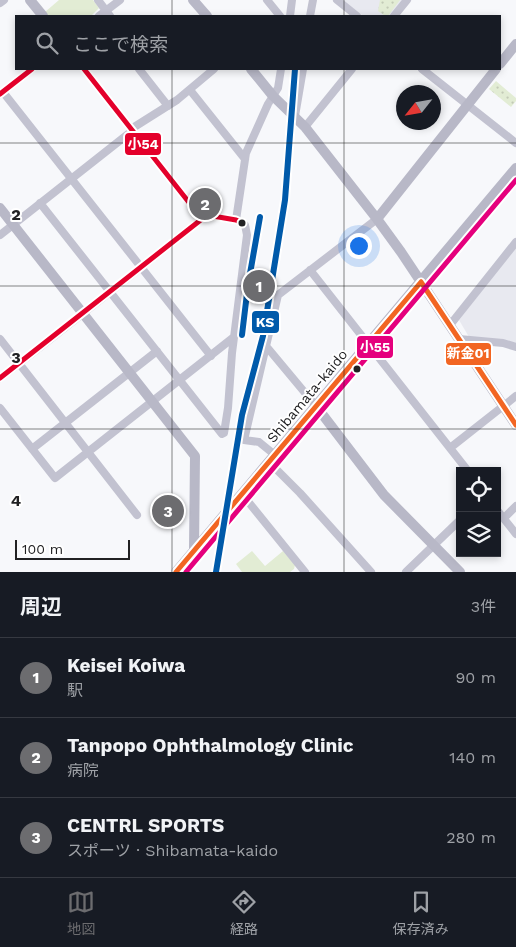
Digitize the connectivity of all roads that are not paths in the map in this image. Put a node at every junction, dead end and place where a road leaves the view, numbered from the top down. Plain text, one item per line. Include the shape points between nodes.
1 (4, 0) edge
2 (30, 0) edge
3 (98, 0) edge
4 (120, 0) edge
5 (193, 0) edge
6 (267, 0) edge
7 (292, 0) edge
8 (313, 0) edge
9 (337, 0) edge
10 (407, 0) edge
11 (0, 3) edge
12 (108, 14) edge
13 (42, 15) edge
14 (206, 15) edge
15 (279, 15) edge
16 (290, 15) edge
17 (310, 15) edge
18 (357, 15) edge
19 (395, 15) edge
20 (516, 44) edge
21 (501, 63) edge
22 (31, 70) edge
23 (85, 70) edge
24 (140, 70) edge
25 (213, 70) edge
26 (252, 70) edge
27 (281, 70) edge
28 (303, 70) edge
29 (351, 70) edge
30 (423, 70) edge
31 (495, 70) edge
32 (190, 90) junction
33 (2, 93) edge
34 (273, 96) junction
35 (468, 105) junction
36 (168, 106) junction
37 (295, 116) junction
38 (305, 127) junction
39 (132, 130) junction
40 (516, 143) edge
41 (245, 160) junction
42 (516, 168) edge
43 (72, 179) junction
44 (40, 203) junction
45 (0, 208) edge
46 (202, 219) junction
47 (377, 219) junction
48 (236, 220) junction
49 (14, 225) junction
50 (0, 235) edge
51 (516, 242) edge
52 (141, 268) junction
53 (310, 270) junction
54 (421, 282) junction
55 (110, 292) junction
56 (83, 313) junction
57 (450, 325) junction
58 (234, 337) junction
59 (0, 339) edge
60 (459, 339) junction
61 (368, 344) junction
62 (266, 346) junction
63 (516, 347) edge
64 (157, 351) junction
65 (211, 356) junction
66 (19, 364) junction
67 (130, 373) junction
68 (0, 378) edge
69 (180, 380) junction
70 (516, 396) edge
71 (152, 402) junction
72 (316, 406) junction
73 (503, 406) junction
74 (0, 408) edge
75 (66, 423) junction
76 (516, 425) edge
77 (450, 448) junction
78 (32, 449) junction
79 (88, 452) junction
80 (272, 459) junction
81 (465, 467) edge
82 (242, 494) junction
83 (516, 506) edge
84 (499, 512) edge
85 (137, 514) dead end
86 (504, 518) junction
87 (456, 524) edge
88 (516, 534) edge
89 (433, 546) junction
90 (194, 550) junction
91 (301, 571) edge
92 (176, 572) edge
93 (371, 572) edge
94 (406, 572) edge
95 (460, 572) edge

1 - 11 street
2 - 13 street
3 - 12 street
4 - 12 street
5 - 14 street
6 - 15 street
7 - 16 street
8 - 17 street
9 - 18 street
10 - 19 street
20 - 21 street
22 - 33 street
23 - 39 street
24 - 36 street
25 - 32 street
26 - 34 street
27 - 34 street
28 - 37 street
29 - 38 street
30 - 35 street
31 - 35 street
32 - 36 street
32 - 41 street
33 - 43 street
34 - 37 street
34 - 41 street
35 - 40 street
35 - 47 street
36 - 39 street
37 - 38 street
38 - 47 street
39 - 43 street
39 - 46 street
41 - 48 street
42 - 54 street, Shibamata-kaido
43 - 44 street
43 - 52 street
44 - 49 street
44 - 55 street
45 - 49 street
46 - 48 street via 207,216
46 - 52 street
47 - 53 street
47 - 54 street
48 - 58 street via 244,225 247,236
49 - 50 street
49 - 56 street
51 - 57 street
52 - 55 street
52 - 65 street
53 - 61 street
53 - 62 street via 278,295
54 - 57 street
54 - 61 street, Shibamata-kaido
55 - 56 street
55 - 64 street
56 - 66 street
56 - 67 street
57 - 60 street
58 - 65 street
58 - 69 street via 224,433
59 - 66 street
60 - 63 street
60 - 73 street
61 - 72 street, Shibamata-kaido
61 - 77 street
62 - 72 street
62 - 80 street via 244,440 260,442
64 - 67 street
64 - 69 street
65 - 69 street
66 - 68 street
66 - 75 street
67 - 71 street
67 - 75 street
69 - 71 street
70 - 73 street
71 - 79 street
71 - 90 street via 195,456
72 - 80 street, Shibamata-kaido
72 - 89 street via 384,495
73 - 76 street
73 - 77 street
74 - 78 street
75 - 78 street
75 - 79 street
77 - 81 street
78 - 79 street via 54,478
79 - 85 street
80 - 82 street, Shibamata-kaido
80 - 93 street
82 - 90 street, Shibamata-kaido
82 - 91 street
83 - 86 street
84 - 86 street
86 - 88 street
87 - 89 street
89 - 94 street
89 - 95 street
90 - 92 street, Shibamata-kaido

